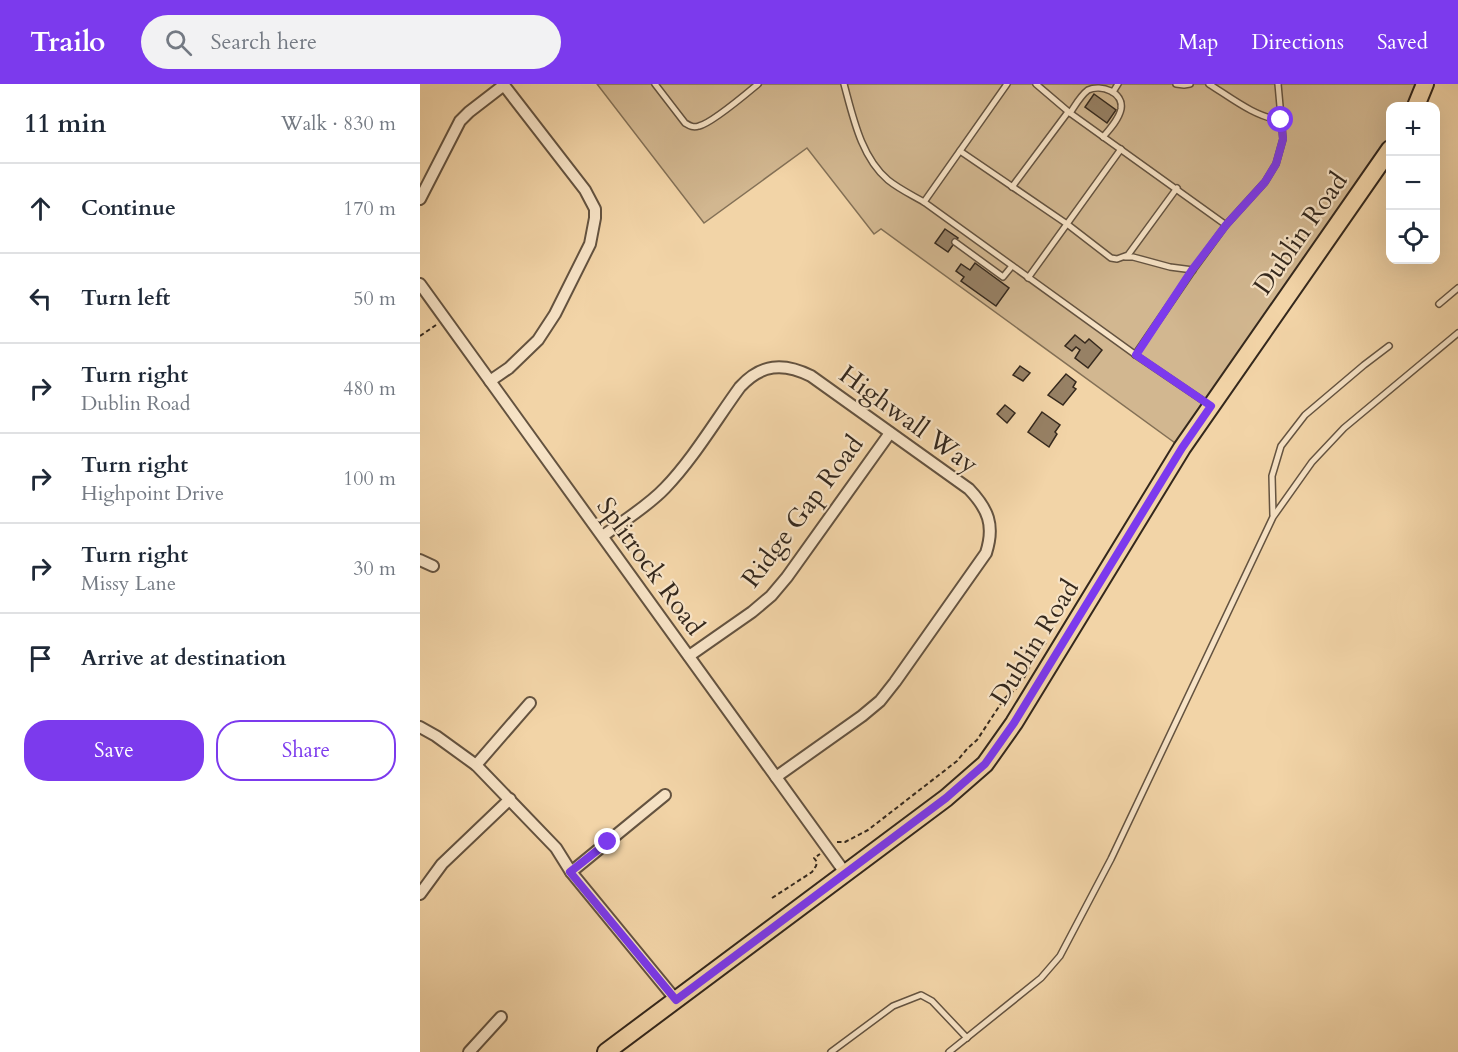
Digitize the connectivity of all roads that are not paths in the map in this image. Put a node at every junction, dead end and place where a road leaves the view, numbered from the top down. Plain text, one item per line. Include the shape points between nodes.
1 (655, 84) edge
2 (758, 84) edge
3 (844, 84) edge
4 (1007, 84) edge
5 (1036, 84) edge
6 (1118, 84) edge
7 (1176, 84) edge
8 (1190, 84) edge
9 (1209, 84) edge
10 (1278, 84) edge
11 (1425, 84) edge
12 (504, 85) edge
13 (1113, 92) junction
14 (1418, 102) edge
15 (1069, 113) junction
16 (1281, 120) junction
17 (1103, 137) junction
18 (1121, 149) junction
19 (960, 151) junction
20 (1386, 156) edge
21 (1012, 187) junction
22 (1177, 188) junction
23 (420, 199) edge
24 (924, 202) junction
25 (1067, 224) junction
26 (1226, 225) junction
27 (971, 237) junction
28 (955, 242) dead end
29 (963, 248) junction
30 (1123, 257) junction
31 (1012, 266) junction
32 (1192, 270) junction
33 (1028, 278) junction
34 (420, 284) edge
35 (1458, 288) edge
36 (1439, 304) dead end
37 (1458, 333) edge
38 (1389, 346) dead end
39 (1136, 355) junction
40 (490, 381) junction
41 (1211, 406) junction
42 (890, 433) junction
43 (1273, 517) junction
44 (603, 536) junction
45 (420, 560) edge
46 (433, 566) dead end
47 (689, 656) junction
48 (530, 703) dead end
49 (420, 727) edge
50 (476, 765) junction
51 (776, 777) junction
52 (665, 795) dead end
53 (510, 799) junction
54 (570, 872) junction
55 (846, 874) junction
56 (420, 894) edge
57 (676, 1000) junction
58 (501, 1017) dead end
59 (967, 1038) junction
60 (469, 1052) edge
61 (606, 1052) edge
62 (831, 1052) edge
63 (949, 1052) edge

1 - 2 lane via 685,123 696,127 715,118
3 - 24 lane via 860,138 876,167 896,187
4 - 19 lane
5 - 15 lane
6 - 13 lane
7 - 8 lane
9 - 16 lane via 1258,114
10 - 16 lane
11 - 14 main road
12 - 23 street via 460,121
12 - 40 street via 585,190 595,218 590,244 548,326 525,354
13 - 15 lane via 1106,87 1088,90
13 - 17 lane via 1122,102 1121,112
15 - 17 lane
15 - 21 lane
16 - 26 lane via 1283,139 1276,164
17 - 18 lane
18 - 22 lane
18 - 25 lane
19 - 21 lane
19 - 24 lane
20 - 41 main road, Dublin Road
21 - 25 lane
22 - 26 lane
22 - 30 lane
24 - 27 lane
25 - 30 lane via 1111,258
25 - 33 lane
26 - 32 lane
27 - 29 lane
27 - 31 lane
28 - 29 lane
29 - 31 lane via 1003,277
30 - 32 lane
31 - 33 lane
32 - 39 lane
33 - 39 lane
34 - 40 street, Splitrock Road
35 - 36 lane
37 - 43 lane via 1344,428 1312,462
38 - 43 lane via 1305,415 1281,446 1272,476
39 - 41 lane
40 - 44 street, Splitrock Road
41 - 55 main road, Dublin Road via 985,764
42 - 44 street, Highwall Way via 799,369 787,366 760,371 740,387 664,490
42 - 47 street, Ridge Gap Road via 771,596
42 - 51 street, Highwall Way via 969,489 982,504 990,523 986,553 880,701
43 - 59 lane via 1111,859 1060,956 1041,978
44 - 47 street, Splitrock Road
45 - 46 street
47 - 51 street, Splitrock Road
48 - 50 street
49 - 50 street
50 - 53 street
51 - 55 street, Splitrock Road
52 - 54 street
53 - 54 street via 556,848
53 - 56 street via 442,864
54 - 57 street
55 - 57 main road, Dublin Road
57 - 61 main road, Dublin Road
58 - 60 street
59 - 62 lane via 932,1001 921,995 893,1006
59 - 63 lane

